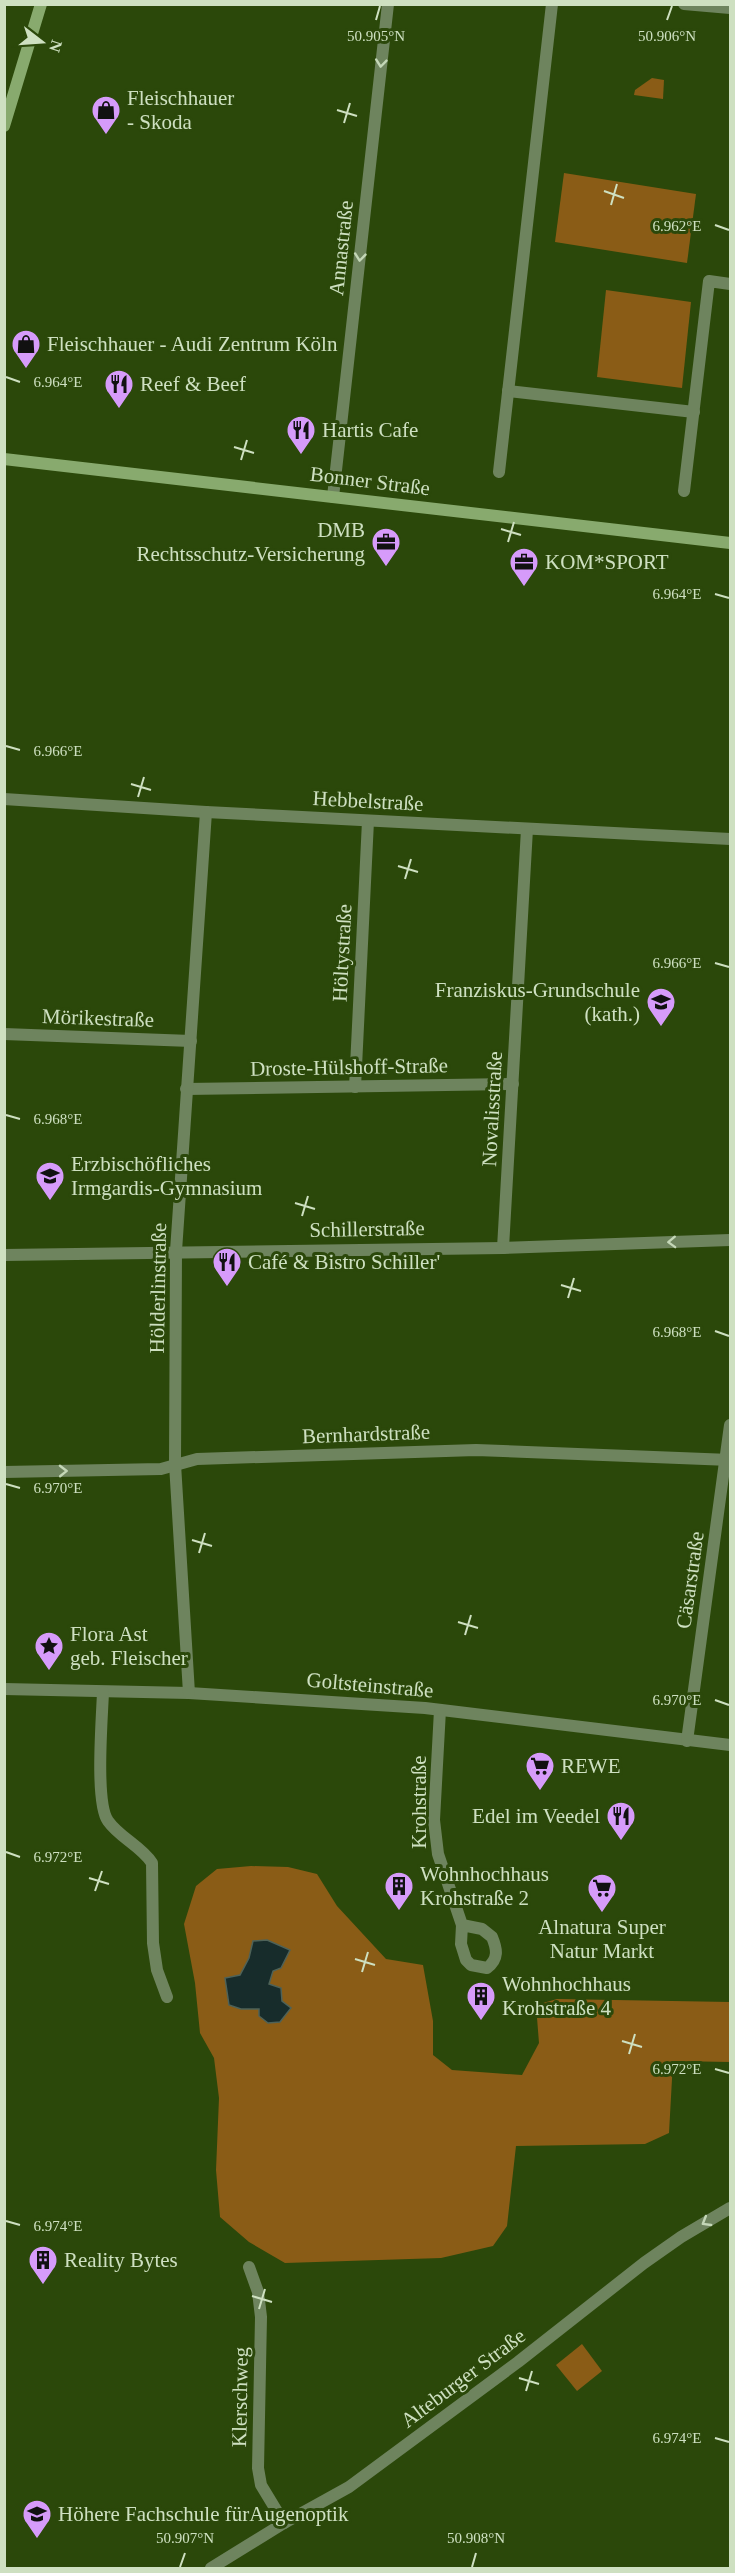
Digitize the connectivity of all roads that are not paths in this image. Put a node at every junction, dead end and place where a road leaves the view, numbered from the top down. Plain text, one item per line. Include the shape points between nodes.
1 (41, 4) edge
2 (388, 4) edge
3 (552, 4) edge
4 (684, 4) edge
5 (730, 8) edge
6 (5, 125) edge
7 (730, 284) edge
8 (508, 391) junction
9 (694, 412) junction
10 (4, 459) edge
11 (499, 472) dead end
12 (684, 491) dead end
13 (333, 496) junction
14 (730, 543) edge
15 (4, 799) edge
16 (206, 812) junction
17 (368, 821) junction
18 (527, 829) junction
19 (730, 839) edge
20 (4, 1034) edge
21 (191, 1041) junction
22 (513, 1084) junction
23 (355, 1087) junction
24 (186, 1089) junction
25 (730, 1240) edge
26 (503, 1248) junction
27 (176, 1251) junction
28 (4, 1255) edge
29 (730, 1425) edge
30 (729, 1459) edge
31 (175, 1464) junction
32 (4, 1472) edge
33 (4, 1689) edge
34 (103, 1692) junction
35 (189, 1693) junction
36 (440, 1710) junction
37 (687, 1740) junction
38 (730, 1745) edge
39 (462, 1925) dead end
40 (167, 1997) dead end
41 (730, 2208) edge
42 (249, 2267) dead end
43 (284, 2523) junction
44 (211, 2568) edge

1 - 6 main road
2 -> 13 street, Annastraße
3 - 8 street
4 - 5 street
7 - 9 street via 709,281
8 - 9 street
8 - 11 street
9 - 12 street
10 - 13 main road, Bonner Straße
13 - 14 main road, Bonner Straße
15 - 16 street, Hebbelstraße
16 - 17 street, Hebbelstraße
16 - 21 street, Hölderlinstraße
17 - 18 street, Hebbelstraße
17 - 23 street, Höltystraße
18 - 19 street, Hebbelstraße
18 - 22 street, Novalisstraße
20 - 21 street, Mörikestraße
21 - 24 street, Hölderlinstraße
22 - 23 street, Droste-Hülshoff-Straße
22 - 26 street, Novalisstraße
23 - 24 street, Droste-Hülshoff-Straße
24 - 27 street, Hölderlinstraße
25 -> 26 street, Schillerstraße
26 - 27 street, Schillerstraße
27 - 28 street, Schillerstraße
27 - 31 street, Hölderlinstraße
29 - 30 street, Cäsarstraße
30 - 31 street, Bernhardstraße via 476,1450 198,1459
30 - 37 street, Cäsarstraße
32 -> 31 street, Bernhardstraße via 161,1469
31 - 35 street, Hölderlinstraße
33 - 34 street, Goltsteinstraße
34 - 35 street, Goltsteinstraße
34 - 40 street via 101,1806 110,1824 152,1863 153,1943
35 - 36 street, Goltsteinstraße
36 - 37 street, Goltsteinstraße
36 - 39 street, Krohstraße via 435,1836
37 - 38 street, Goltsteinstraße
41 -> 43 street, Alteburger Straße via 681,2237 358,2481
42 - 43 street, Klerschweg via 261,2317 258,2468 261,2485
43 - 44 street, Alteburger Straße

